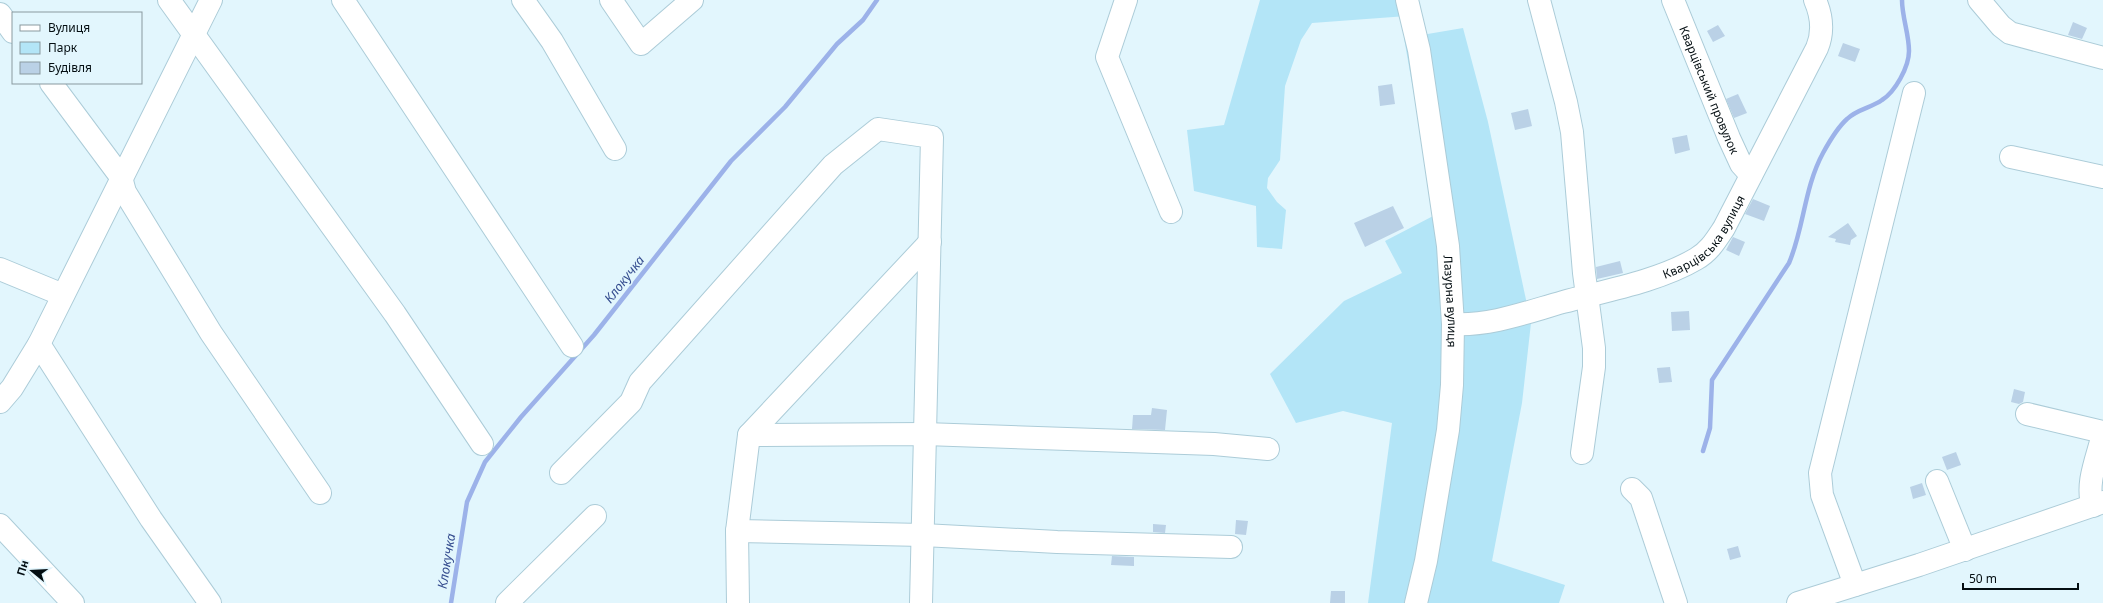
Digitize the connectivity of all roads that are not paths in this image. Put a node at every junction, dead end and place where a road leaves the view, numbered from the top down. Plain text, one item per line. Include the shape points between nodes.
1 (169, 0) edge
2 (211, 0) edge
3 (343, 0) edge
4 (523, 0) edge
5 (612, 0) edge
6 (692, 0) edge
7 (1126, 0) edge
8 (1407, 0) edge
9 (1539, 0) edge
10 (1674, 0) edge
11 (1815, 0) edge
12 (1979, 0) edge
13 (0, 14) edge
14 (12, 31) edge
15 (193, 35) junction
16 (2103, 58) edge
17 (52, 84) edge
18 (1914, 93) dead end
19 (615, 149) dead end
20 (2011, 157) dead end
21 (1751, 175) junction
22 (121, 177) junction
23 (2103, 177) edge
24 (1171, 212) dead end
25 (930, 242) junction
26 (0, 269) edge
27 (63, 295) junction
28 (1587, 296) junction
29 (1453, 324) junction
30 (39, 344) junction
31 (572, 346) dead end
32 (0, 402) edge
33 (2027, 414) dead end
34 (2103, 433) edge
35 (925, 434) junction
36 (749, 435) junction
37 (482, 444) dead end
38 (1268, 449) dead end
39 (1582, 453) dead end
40 (561, 473) dead end
41 (1937, 481) dead end
42 (1632, 489) dead end
43 (320, 493) dead end
44 (2098, 504) edge
45 (595, 516) dead end
46 (0, 525) edge
47 (737, 531) junction
48 (923, 535) junction
49 (1231, 547) dead end
50 (1965, 550) junction
51 (1855, 586) junction
52 (73, 603) edge
53 (210, 603) edge
54 (508, 603) edge
55 (738, 603) edge
56 (921, 603) edge
57 (1416, 603) edge
58 (1676, 603) edge
59 (1798, 603) edge

1 - 15 street
2 - 15 street
3 - 31 street
4 - 19 street via 552,41
5 - 6 street via 640,44
7 - 24 street via 1107,57
8 - 29 street, Лазурна вулиця via 1420,57 1448,246
9 - 28 street via 1572,132
10 - 21 street, Кварцівський провулок via 1729,138 1741,164
11 - 21 street, Кварцівська вулиця via 1822,25 1820,41
12 - 16 street via 2010,33
13 - 14 street
15 - 22 street
15 - 37 street via 394,314
17 - 22 street
18 - 51 street via 1820,473 1822,495
20 - 23 street
21 - 28 street, Кварцівська вулиця via 1716,241 1702,255 1658,276
22 - 27 street
22 - 43 street via 125,192 211,332
25 - 35 street
25 - 36 street
25 - 40 street via 932,137 878,129 833,165 640,382 631,402
26 - 27 street
27 - 30 street
28 - 29 street, Кварцівська вулиця via 1490,322 1474,325
28 - 39 street via 1594,362
29 - 57 street, Лазурна вулиця via 1448,436
30 - 32 street via 12,388
30 - 53 street via 151,519
33 - 34 street
34 - 44 street via 2090,487 2090,498
35 - 36 street
35 - 38 street via 1214,444
35 - 48 street
36 - 47 street
41 - 50 street
42 - 58 street via 1643,504
44 - 50 street
45 - 54 street
46 - 52 street
47 - 48 street
47 - 55 street
48 - 49 street
48 - 56 street
50 - 51 street
51 - 59 street

